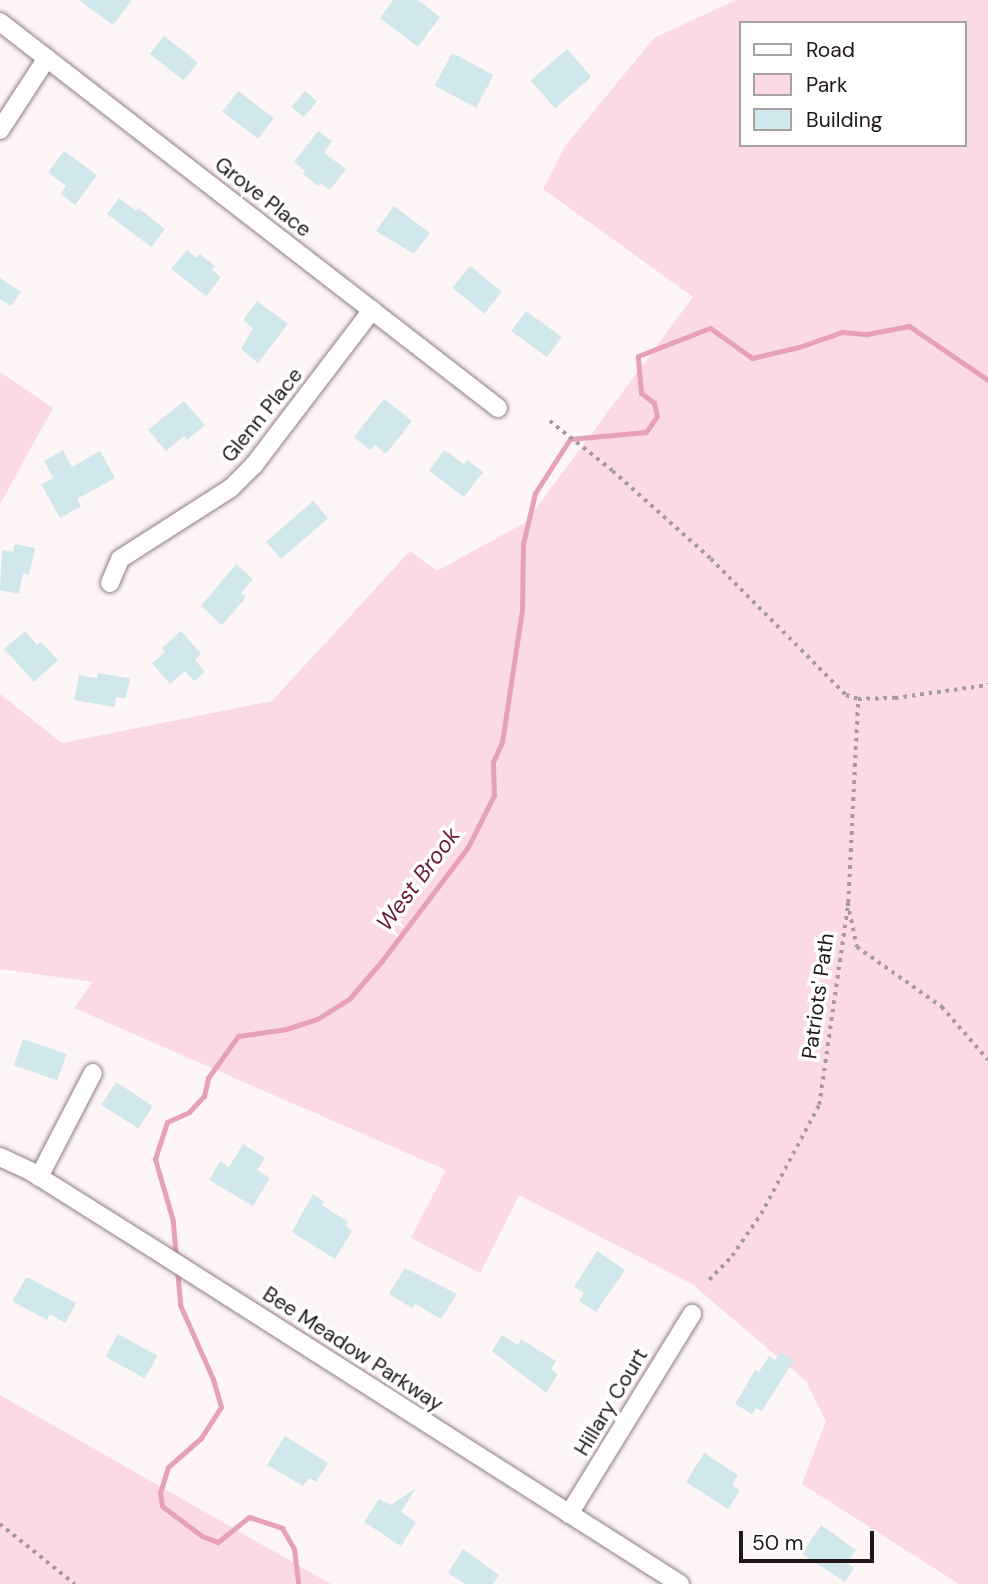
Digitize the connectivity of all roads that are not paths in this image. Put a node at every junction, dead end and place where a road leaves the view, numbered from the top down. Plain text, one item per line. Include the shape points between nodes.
1 (0, 22) edge
2 (47, 58) junction
3 (0, 130) edge
4 (372, 310) junction
5 (498, 408) dead end
6 (110, 583) dead end
7 (93, 1073) dead end
8 (0, 1157) edge
9 (39, 1177) junction
10 (692, 1314) dead end
11 (569, 1514) junction
12 (680, 1584) edge

1 - 2 street, Grove Place
2 - 3 street
2 - 4 street, Grove Place
4 - 5 street, Grove Place
4 - 6 street, Glenn Place via 246,473 231,488 120,559
7 - 9 street
8 - 9 street, Bee Meadow Parkway
9 - 11 street, Bee Meadow Parkway
10 - 11 street, Hillary Court
11 - 12 street, Bee Meadow Parkway

